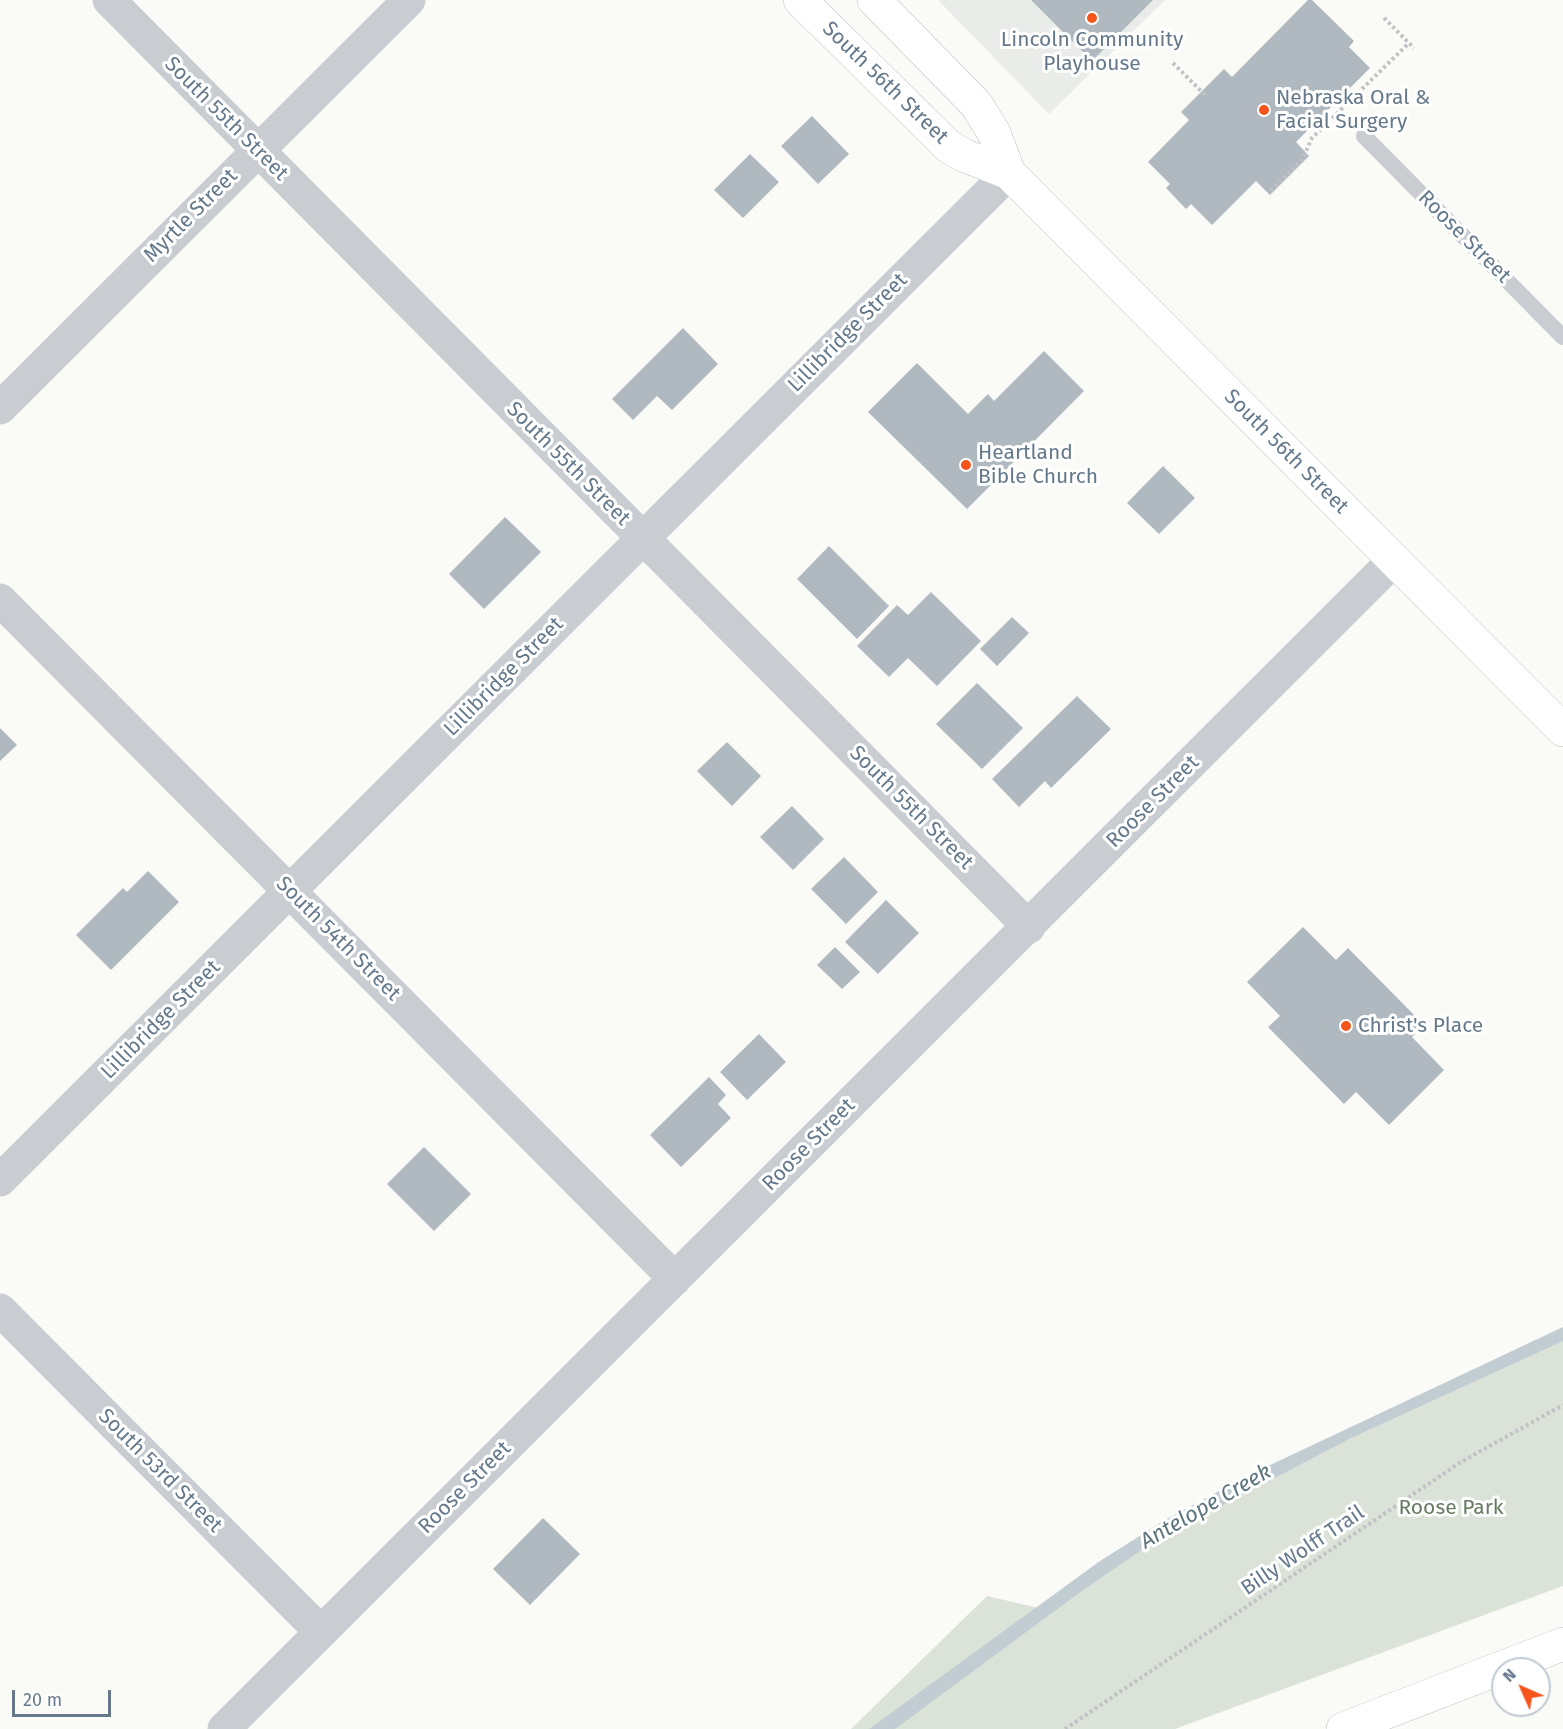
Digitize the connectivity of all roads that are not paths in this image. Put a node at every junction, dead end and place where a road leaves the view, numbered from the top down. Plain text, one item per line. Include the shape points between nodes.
1 (109, 0) edge
2 (409, 0) edge
3 (800, 0) edge
4 (874, 0) edge
5 (1364, 136) dead end
6 (258, 150) junction
7 (1009, 173) junction
8 (1563, 338) edge
9 (0, 408) edge
10 (642, 538) junction
11 (1394, 560) junction
12 (0, 600) edge
13 (1563, 730) edge
14 (290, 891) junction
15 (1029, 927) junction
16 (0, 1180) edge
17 (675, 1279) junction
18 (0, 1310) edge
19 (321, 1632) junction
20 (1563, 1644) edge
21 (224, 1729) edge
22 (1343, 1729) edge

1 - 6 street, South 55th Street
2 - 6 street, Myrtle Street
3 - 7 main road, South 56th Street via 948,146
4 - 7 main road, South 56th Street via 976,104 994,133
5 - 8 lane, Roose Street
6 - 9 street, Myrtle Street
6 - 10 street, South 55th Street
7 - 10 street, Lillibridge Street
7 - 11 main road, South 56th Street
10 - 14 street, Lillibridge Street
10 - 15 street, South 55th Street
11 - 13 main road, South 56th Street
11 - 15 street, Roose Street
12 - 14 street, South 54th Street
14 - 16 street, Lillibridge Street
14 - 17 street, South 54th Street
15 - 17 street, Roose Street
17 - 19 street, Roose Street
18 - 19 street, South 53rd Street
19 - 21 street, Roose Street
20 - 22 main road

